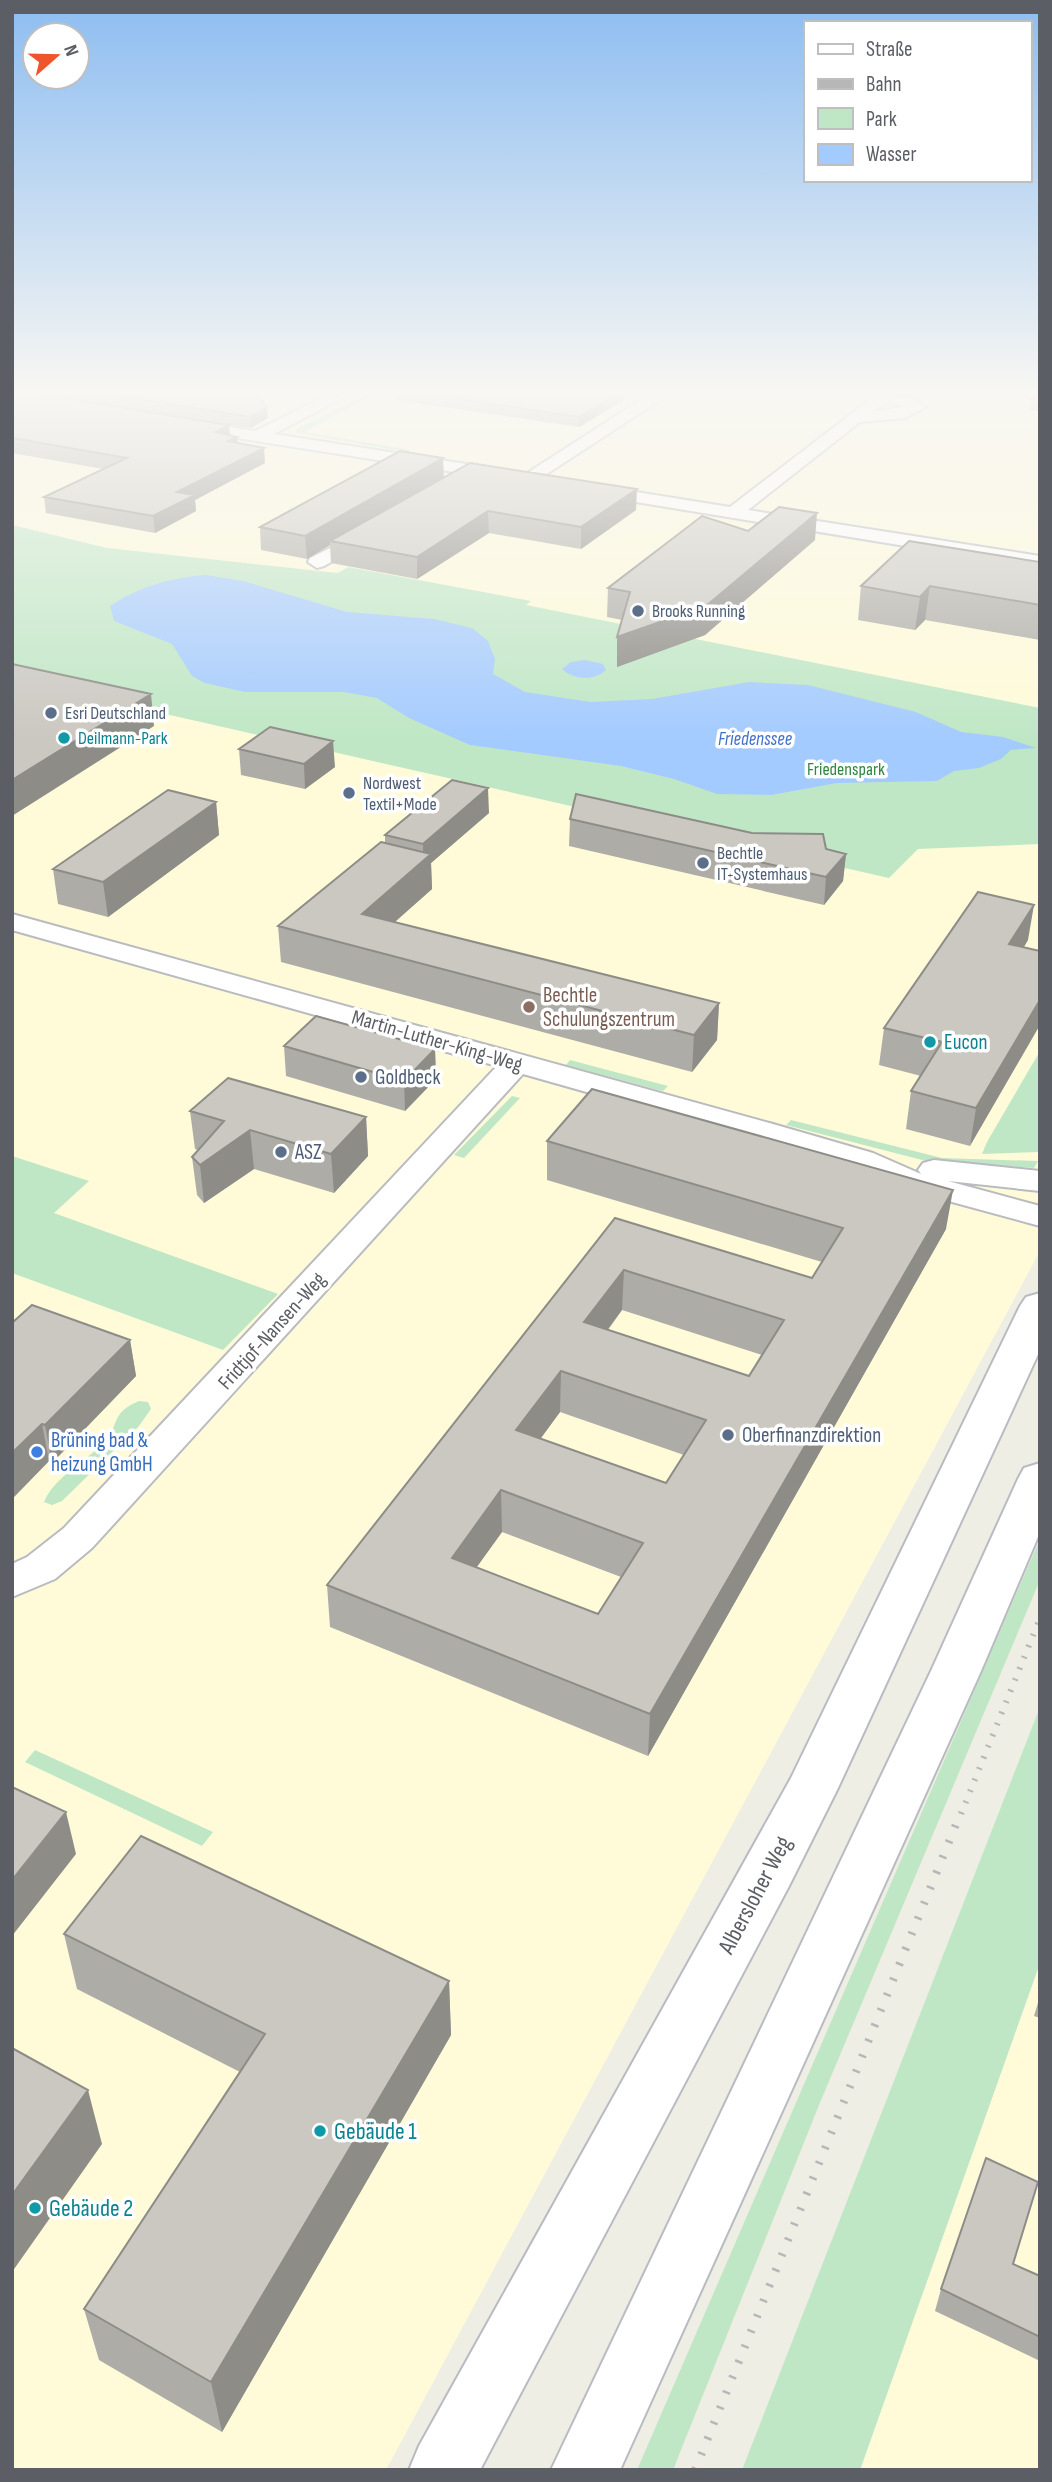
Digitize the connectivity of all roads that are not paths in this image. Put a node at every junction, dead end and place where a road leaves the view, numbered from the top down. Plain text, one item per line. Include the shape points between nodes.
1 (701, 508) edge
2 (740, 508) edge
3 (733, 513) junction
4 (386, 523) edge
5 (317, 562) dead end
6 (1040, 562) edge
7 (12, 922) edge
8 (517, 1063) junction
9 (862, 1160) junction
10 (1040, 1181) edge
11 (1040, 1216) edge
12 (1040, 1306) edge
13 (1040, 1479) edge
14 (12, 1582) edge
15 (443, 2470) edge
16 (585, 2470) edge

1 - 3 street
2 - 3 street
3 - 6 street
4 - 5 street
7 - 8 street, Martin-Luther-King-Weg
8 - 9 street, Martin-Luther-King-Weg
8 - 14 street, Fridtjof-Nansen-Weg via 78,1538 41,1568
9 - 10 street, Martin-Luther-King-Weg
9 - 11 street, Martin-Luther-King-Weg via 908,1180
12 - 15 main road, Albersloher Weg via 782,1846
13 - 16 main road via 956,1671

